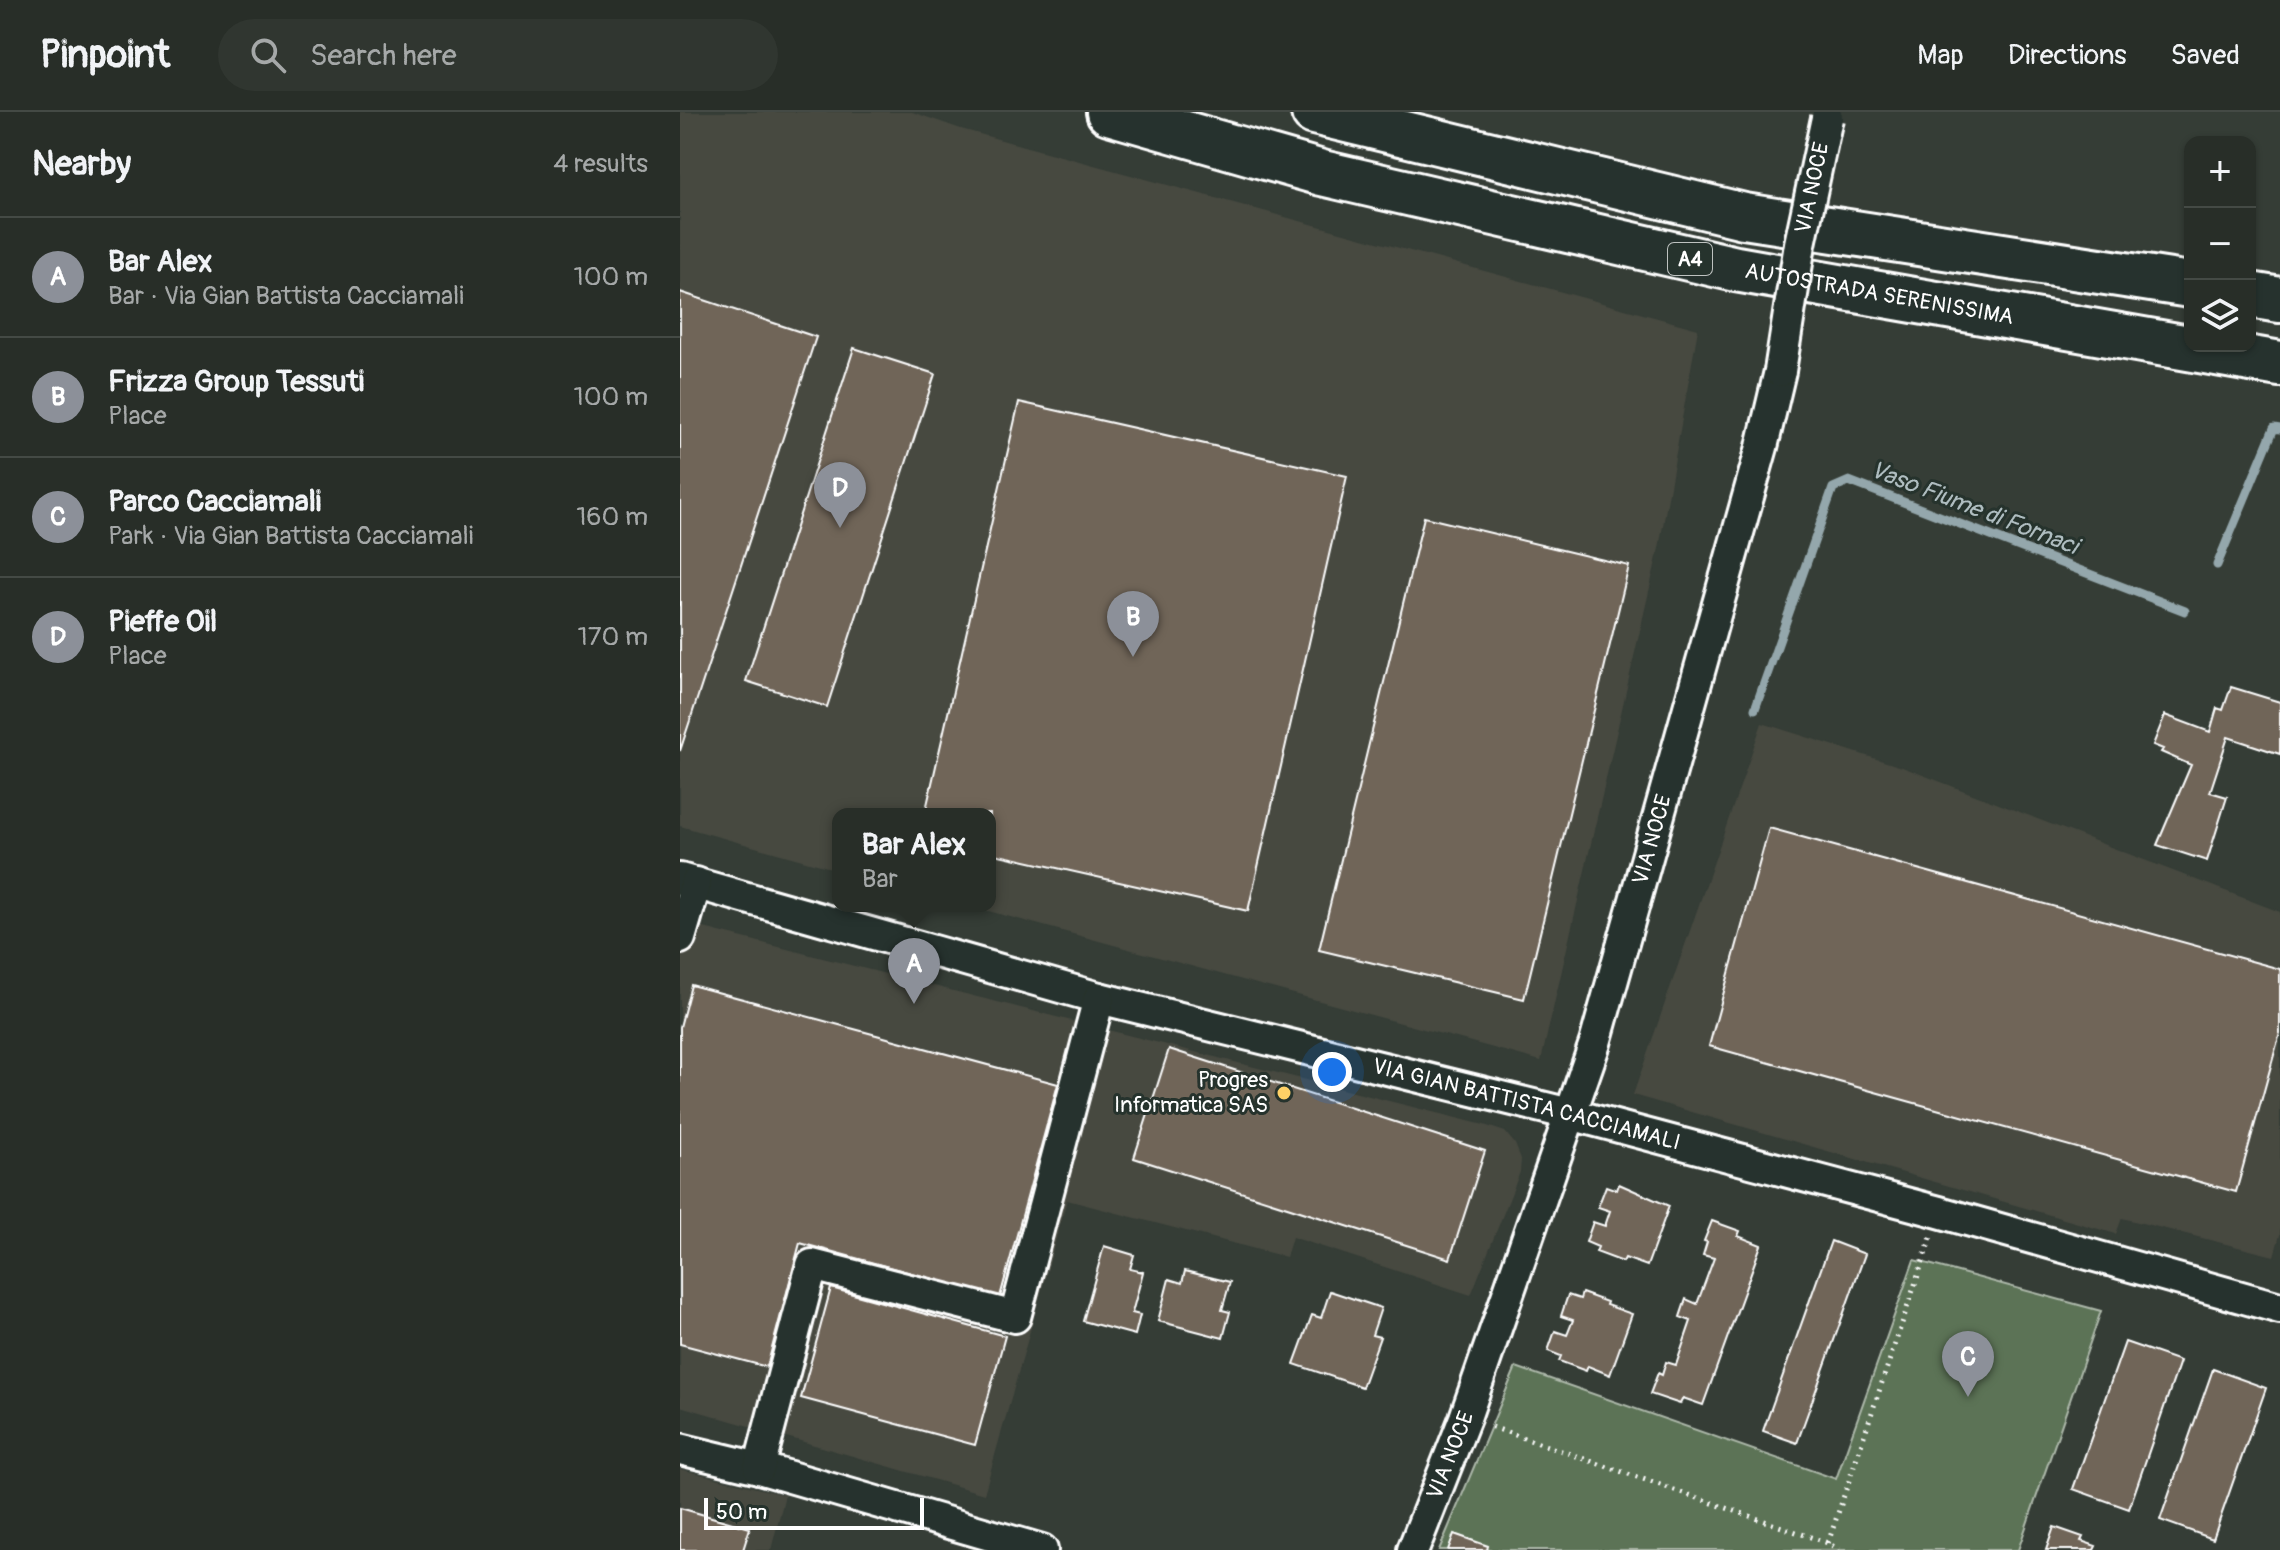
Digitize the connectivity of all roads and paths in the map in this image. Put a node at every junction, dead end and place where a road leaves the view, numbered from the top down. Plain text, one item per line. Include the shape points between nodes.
1 (1109, 112) edge
2 (1314, 112) edge
3 (1828, 115) edge
4 (2184, 284) edge
5 (2256, 296) edge
6 (2280, 300) edge
7 (2280, 364) edge
8 (688, 881) edge
9 (680, 938) edge
10 (1099, 998) junction
11 (1570, 1114) junction
12 (1939, 1212) junction
13 (2280, 1308) edge
14 (1465, 1418) junction
15 (680, 1449) edge
16 (759, 1468) junction
17 (1828, 1543) junction
18 (1042, 1550) edge
19 (1413, 1550) edge
20 (1839, 1550) edge

1 - 7 highway, AUTOSTRADA SERENISSIMA / A4 via 1322,173 1736,269
2 - 4 highway via 1744,216
3 - 11 street, VIA NOCE, bridge via 1762,447 1595,1043
5 - 6 highway
8 - 9 street
8 - 10 street, VIA GIAN BATTISTA CACCIAMALI
10 - 11 street, VIA GIAN BATTISTA CACCIAMALI
10 - 16 street via 1015,1317 812,1265
11 - 12 street, VIA GIAN BATTISTA CACCIAMALI
11 - 14 street, VIA NOCE
12 - 13 street, VIA GIAN BATTISTA CACCIAMALI
12 - 17 path
14 - 17 path
14 - 19 street, VIA NOCE
15 - 16 street
16 - 18 street
17 - 20 path

